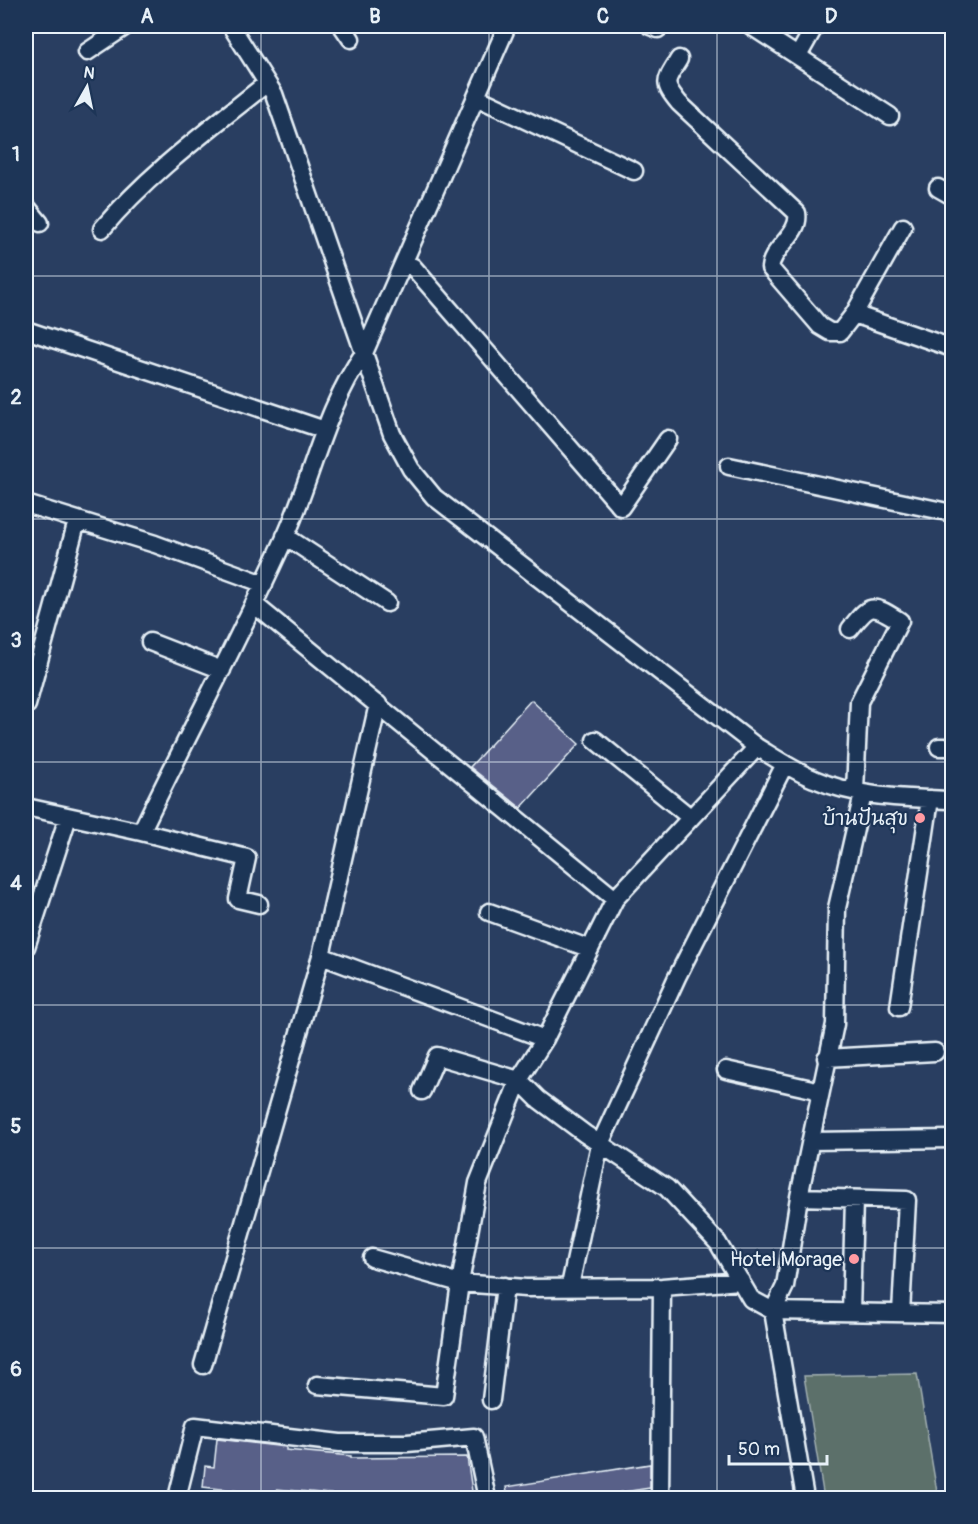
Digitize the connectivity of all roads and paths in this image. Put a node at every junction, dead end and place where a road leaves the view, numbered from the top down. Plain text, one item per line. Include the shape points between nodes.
1 (126, 26) edge
2 (231, 26) edge
3 (507, 26) edge
4 (751, 26) edge
5 (815, 26) edge
6 (87, 52) dead end
7 (798, 56) junction
8 (679, 60) dead end
9 (267, 83) junction
10 (476, 97) junction
11 (891, 116) dead end
12 (634, 171) dead end
13 (26, 206) edge
14 (40, 223) dead end
15 (903, 227) dead end
16 (102, 229) dead end
17 (405, 263) junction
18 (854, 314) junction
19 (26, 330) edge
20 (952, 348) edge
21 (364, 353) junction
22 (325, 430) junction
23 (669, 439) dead end
24 (729, 466) dead end
25 (26, 504) edge
26 (952, 513) edge
27 (77, 521) junction
28 (285, 536) junction
29 (264, 584) junction
30 (387, 603) dead end
31 (255, 605) junction
32 (850, 629) dead end
33 (150, 642) dead end
34 (222, 670) junction
35 (378, 704) junction
36 (27, 705) dead end
37 (594, 740) dead end
38 (757, 747) junction
39 (785, 764) junction
40 (859, 792) junction
41 (930, 799) junction
42 (952, 800) edge
43 (26, 807) edge
44 (68, 816) junction
45 (691, 818) junction
46 (141, 832) junction
47 (615, 899) junction
48 (259, 904) dead end
49 (489, 912) dead end
50 (26, 947) edge
51 (588, 948) junction
52 (321, 956) junction
53 (899, 1007) dead end
54 (544, 1039) junction
55 (935, 1052) dead end
56 (826, 1058) junction
57 (726, 1071) dead end
58 (519, 1080) junction
59 (422, 1090) dead end
60 (820, 1091) junction
61 (952, 1139) edge
62 (811, 1141) junction
63 (600, 1144) junction
64 (799, 1197) junction
65 (854, 1198) junction
66 (372, 1258) dead end
67 (741, 1281) junction
68 (460, 1283) junction
69 (505, 1286) junction
70 (570, 1286) junction
71 (663, 1287) junction
72 (773, 1311) junction
73 (851, 1312) junction
74 (901, 1313) junction
75 (952, 1314) edge
76 (203, 1365) dead end
77 (317, 1385) dead end
78 (491, 1400) dead end
79 (177, 1498) edge
80 (487, 1498) edge
81 (660, 1498) edge
82 (804, 1498) edge

1 - 6 street
2 - 9 street
3 - 10 street
4 - 7 street
5 - 7 street
7 - 11 street
8 - 18 street via 667,78 667,87 679,103 797,213 797,225 770,260 773,273 820,326 830,332 840,332
9 - 16 street via 144,184
9 - 21 street
10 - 12 street
10 - 17 street
13 - 14 street
15 - 18 street
17 - 21 street
17 - 23 street via 413,267 621,507
18 - 20 street
19 - 22 street
21 - 22 street via 348,376
21 - 38 street via 392,434 411,469 434,497
22 - 28 street
24 - 26 street
25 - 27 street
27 - 29 street via 155,544
27 - 36 street
28 - 29 street
28 - 30 street
29 - 31 street
31 - 34 street
31 - 35 street
32 - 40 street via 871,607 878,607 900,621 859,702
33 - 34 street
34 - 46 street
35 - 47 street
35 - 52 street
37 - 45 street
38 - 39 street
38 - 45 street
39 - 40 street via 815,780
39 - 63 street via 677,977
40 - 41 street
40 - 56 street via 837,908 835,1024
41 - 42 street
41 - 53 street
43 - 44 street
44 - 46 street
44 - 50 street
45 - 47 street
46 - 48 street via 247,858 238,898
47 - 51 street
49 - 51 street
51 - 54 street
52 - 54 street
52 - 76 street
54 - 58 street
55 - 56 street
56 - 60 street
57 - 60 street
58 - 59 street via 437,1056
58 - 63 street via 538,1100
58 - 68 street via 478,1183
60 - 62 street
61 - 62 street
62 - 64 street
63 - 67 street via 667,1188 718,1243
63 - 70 street
64 - 65 street
64 - 72 street via 785,1286
65 - 73 street
65 - 74 street via 907,1200
66 - 68 street
67 - 71 street
67 - 72 street via 752,1299
68 - 69 street
68 - 77 street via 444,1396
69 - 70 street
69 - 78 street
70 - 71 street
71 - 81 street
72 - 73 street
72 - 82 street
73 - 74 street
74 - 75 street
79 - 80 street via 195,1426 340,1443 474,1437

